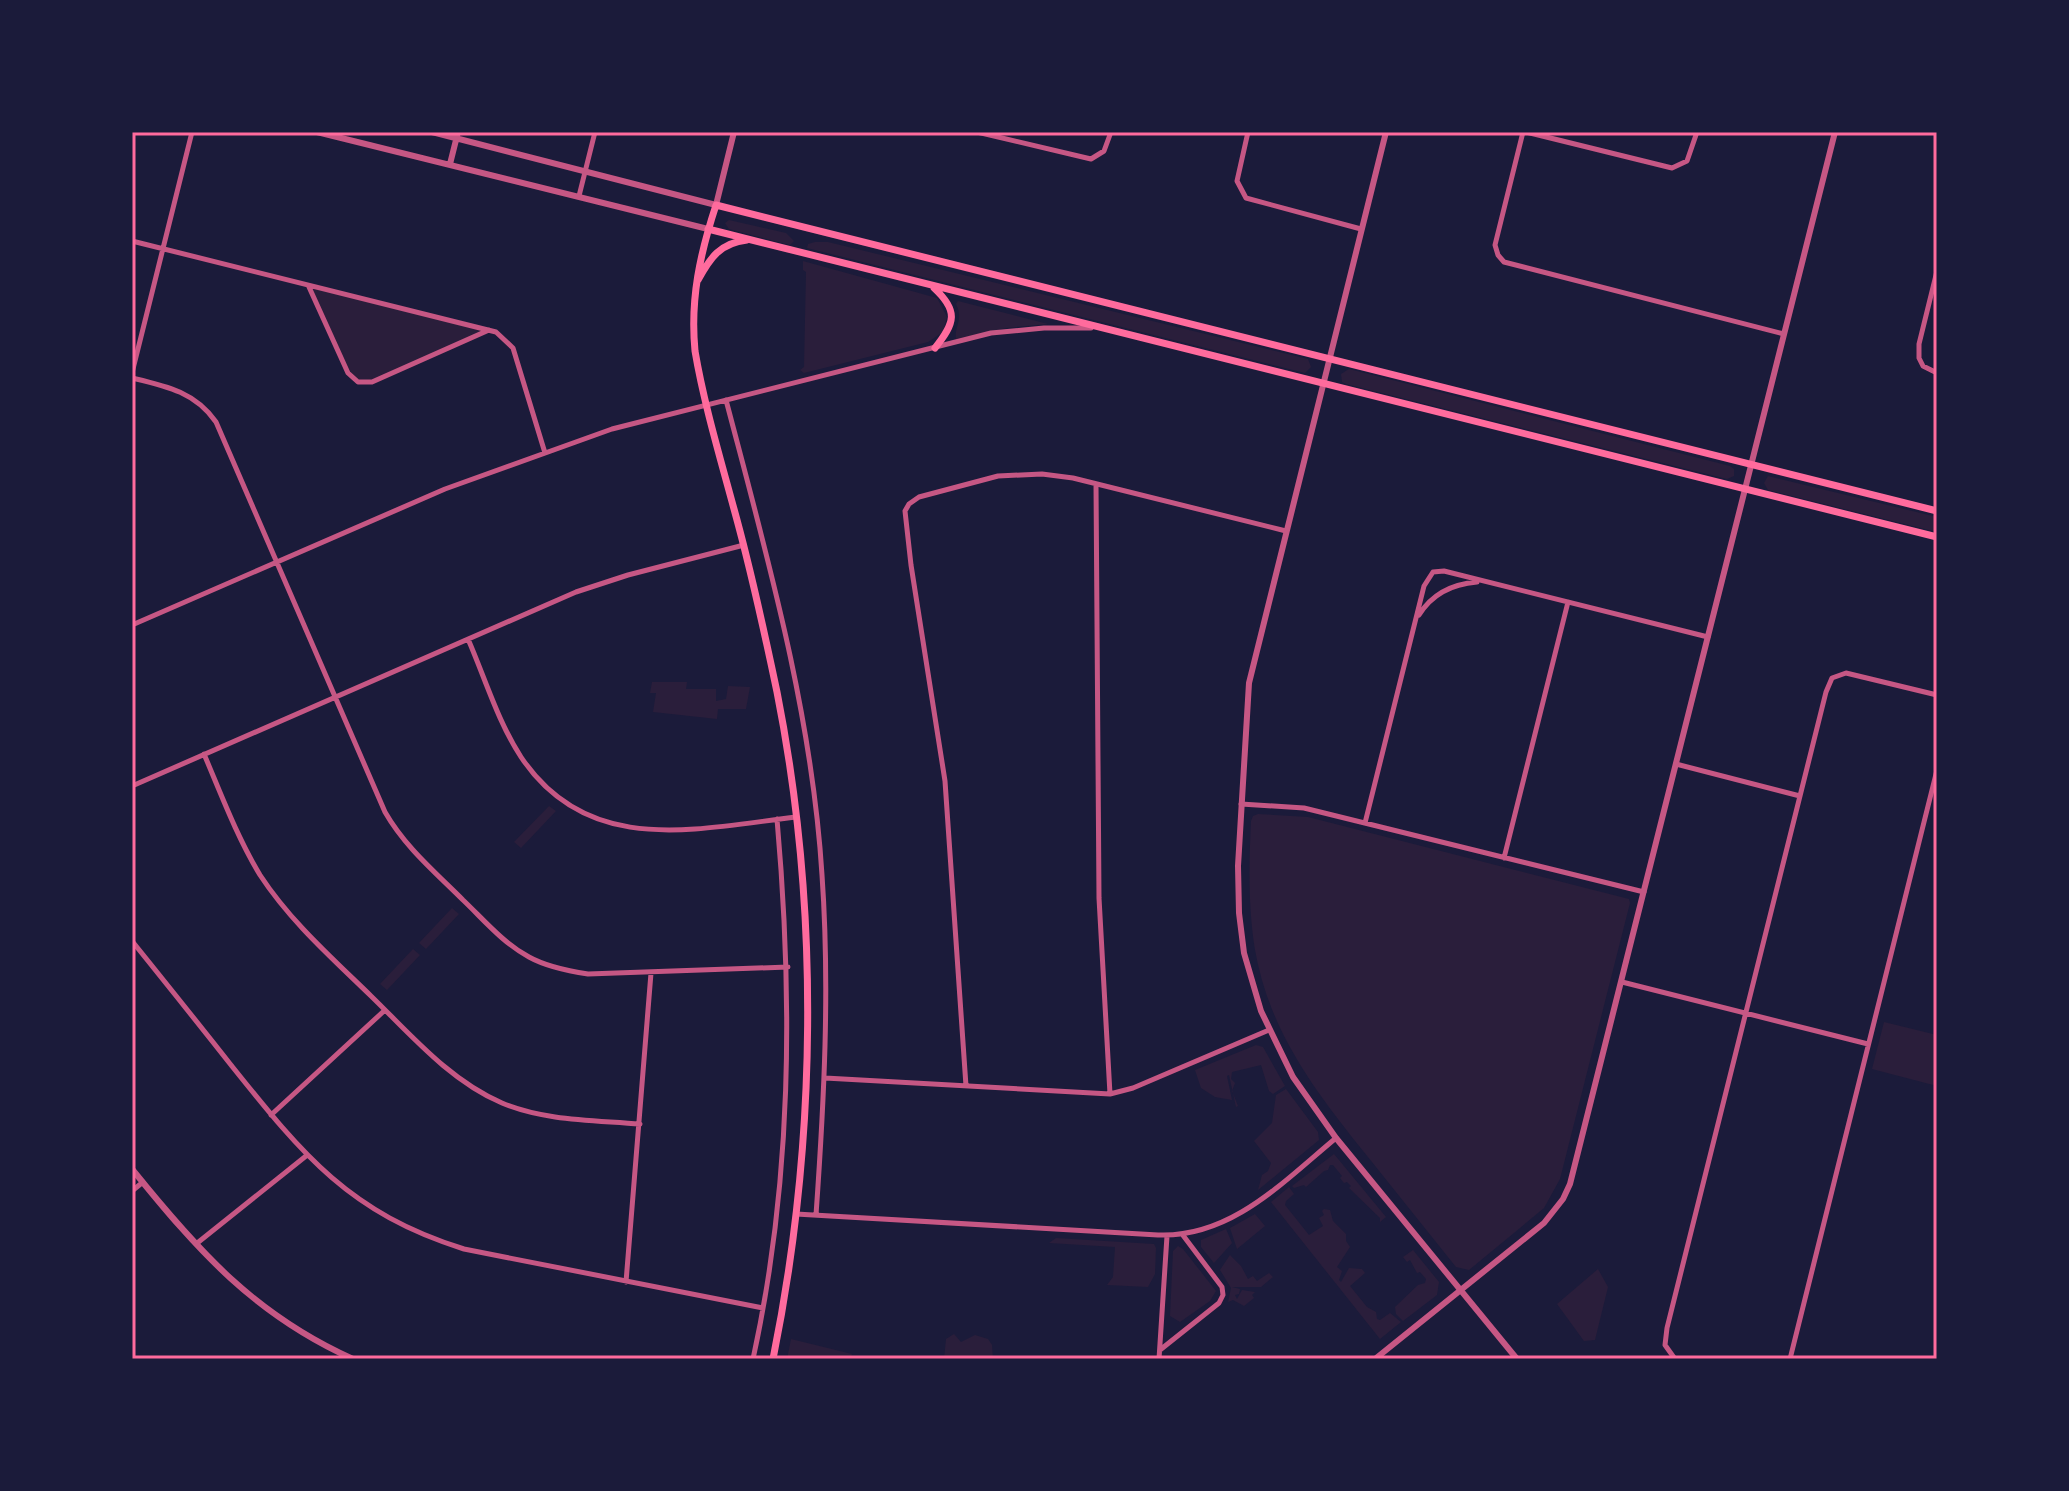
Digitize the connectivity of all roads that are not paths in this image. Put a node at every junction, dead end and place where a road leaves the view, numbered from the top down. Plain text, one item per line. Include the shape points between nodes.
1 (192, 132) edge
2 (317, 132) edge
3 (432, 132) edge
4 (595, 132) edge
5 (734, 132) edge
6 (977, 132) edge
7 (1111, 132) edge
8 (1248, 132) edge
9 (1386, 132) edge
10 (1524, 132) edge
11 (1697, 132) edge
12 (1835, 132) edge
13 (457, 135) edge
14 (450, 164) junction
15 (585, 170) junction
16 (579, 196) junction
17 (716, 205) junction
18 (708, 229) junction
19 (1361, 229) junction
20 (753, 240) junction
21 (132, 241) edge
22 (163, 249) junction
23 (1937, 271) edge
24 (309, 286) junction
25 (695, 286) junction
26 (932, 286) junction
27 (1096, 328) junction
28 (489, 330) junction
29 (1784, 334) junction
30 (935, 348) junction
31 (1329, 359) junction
32 (1937, 373) edge
33 (132, 375) edge
34 (1323, 384) junction
35 (726, 400) junction
36 (706, 404) junction
37 (545, 453) junction
38 (1751, 464) junction
39 (1096, 484) junction
40 (1744, 490) junction
41 (1937, 511) edge
42 (1286, 531) junction
43 (1937, 537) edge
44 (744, 545) junction
45 (277, 562) junction
46 (1487, 582) junction
47 (1568, 602) junction
48 (1416, 619) junction
49 (132, 625) edge
50 (1708, 637) junction
51 (468, 639) junction
52 (1937, 695) edge
53 (334, 697) junction
54 (204, 754) junction
55 (1676, 764) junction
56 (1937, 770) edge
57 (132, 786) edge
58 (1800, 796) junction
59 (1241, 804) junction
60 (796, 817) junction
61 (777, 819) junction
62 (1365, 823) junction
63 (1504, 858) junction
64 (1644, 892) junction
65 (132, 941) edge
66 (788, 967) junction
67 (651, 973) junction
68 (1622, 982) junction
69 (385, 1010) junction
70 (1745, 1013) junction
71 (1269, 1030) junction
72 (1868, 1044) junction
73 (825, 1078) junction
74 (966, 1086) junction
75 (1110, 1094) junction
76 (271, 1115) junction
77 (640, 1124) junction
78 (1336, 1138) junction
79 (306, 1156) junction
80 (132, 1169) edge
81 (143, 1182) junction
82 (132, 1191) edge
83 (796, 1214) junction
84 (816, 1215) junction
85 (1182, 1234) junction
86 (1167, 1236) junction
87 (195, 1245) junction
88 (626, 1282) junction
89 (1460, 1290) junction
90 (763, 1308) junction
91 (1160, 1350) junction
92 (353, 1359) edge
93 (753, 1359) edge
94 (773, 1359) edge
95 (1159, 1359) edge
96 (1375, 1359) edge
97 (1517, 1359) edge
98 (1675, 1359) edge
99 (1790, 1359) edge

1 - 22 street
2 - 14 street
3 - 13 street
4 - 15 street
5 - 17 street
6 - 7 street via 1086,159 1104,151
8 - 19 street via 1237,175 1239,190 1251,200
9 - 19 street
10 - 11 street via 1664,167 1683,165
10 - 29 street via 1496,241 1498,255 1513,266
12 - 29 street
13 - 14 street
13 - 15 street
14 - 16 street
15 - 16 street
15 - 17 street
16 - 18 street
17 - 18 main road
17 - 31 main road
18 - 20 main road
18 - 25 main road
19 - 31 street
20 - 25 main road via 719,249
20 - 26 main road
21 - 22 street
22 - 24 street
22 - 33 street
23 - 32 street via 1919,344 1921,362
24 - 28 street
24 - 28 street via 348,373 358,382 372,382
25 - 36 main road via 695,351
26 - 27 main road
26 - 30 main road via 944,297 952,317
27 - 30 street via 1023,329
27 - 34 main road
28 - 37 street via 513,348
29 - 38 street
30 - 35 street
31 - 34 street
31 - 38 main road
33 - 45 street via 171,387 203,405 216,422
34 - 40 main road
34 - 42 street
35 - 36 street
35 - 73 street via 788,647 813,790 825,917
36 - 37 street
36 - 44 main road
37 - 45 street
38 - 40 street
38 - 41 main road
39 - 42 street
39 - 74 street via 1052,474 1009,474 919,497 907,507 946,790
39 - 75 street via 1099,898
40 - 43 main road
40 - 50 street
42 - 59 street via 1249,683
44 - 51 street via 598,584
44 - 60 main road via 777,695
45 - 49 street
45 - 53 street
46 - 47 street
46 - 48 street via 1444,591
46 - 48 street via 1433,572
47 - 50 street
47 - 63 street
48 - 62 street
50 - 55 street
51 - 53 street
51 - 61 street via 520,756 573,807 611,824 650,831
52 - 58 street via 1851,673 1837,676 1826,692
53 - 54 street
53 - 67 street via 380,801 405,843 500,936 532,959 564,970
54 - 57 street
54 - 69 street via 272,892
55 - 58 street
55 - 64 street
56 - 72 street
58 - 70 street
59 - 62 street via 1304,808
59 - 71 street via 1241,932 1249,975
60 - 61 street
60 - 83 main road via 806,1020
61 - 66 street
62 - 63 street
63 - 64 street
64 - 68 street
65 - 76 street
66 - 67 street
66 - 90 street via 784,1137
67 - 77 street
68 - 70 street
68 - 89 street via 1563,1199 1544,1223
69 - 76 street
69 - 77 street via 454,1074 504,1103 545,1115
70 - 72 street
70 - 98 street via 1667,1328 1667,1350
71 - 75 street
71 - 78 street via 1293,1077
72 - 99 street
73 - 74 street
73 - 84 street
74 - 75 street
76 - 79 street
77 - 88 street
78 - 85 street via 1240,1214
78 - 89 street
79 - 87 street
79 - 88 street via 363,1202 425,1235 485,1254
80 - 81 street
81 - 82 street
81 - 87 street
83 - 84 street
83 - 94 main road
84 - 86 street
85 - 86 street
85 - 91 street via 1223,1295
86 - 91 street
87 - 92 street via 267,1309
88 - 90 street
89 - 96 street
89 - 97 street
90 - 93 street
91 - 95 street

